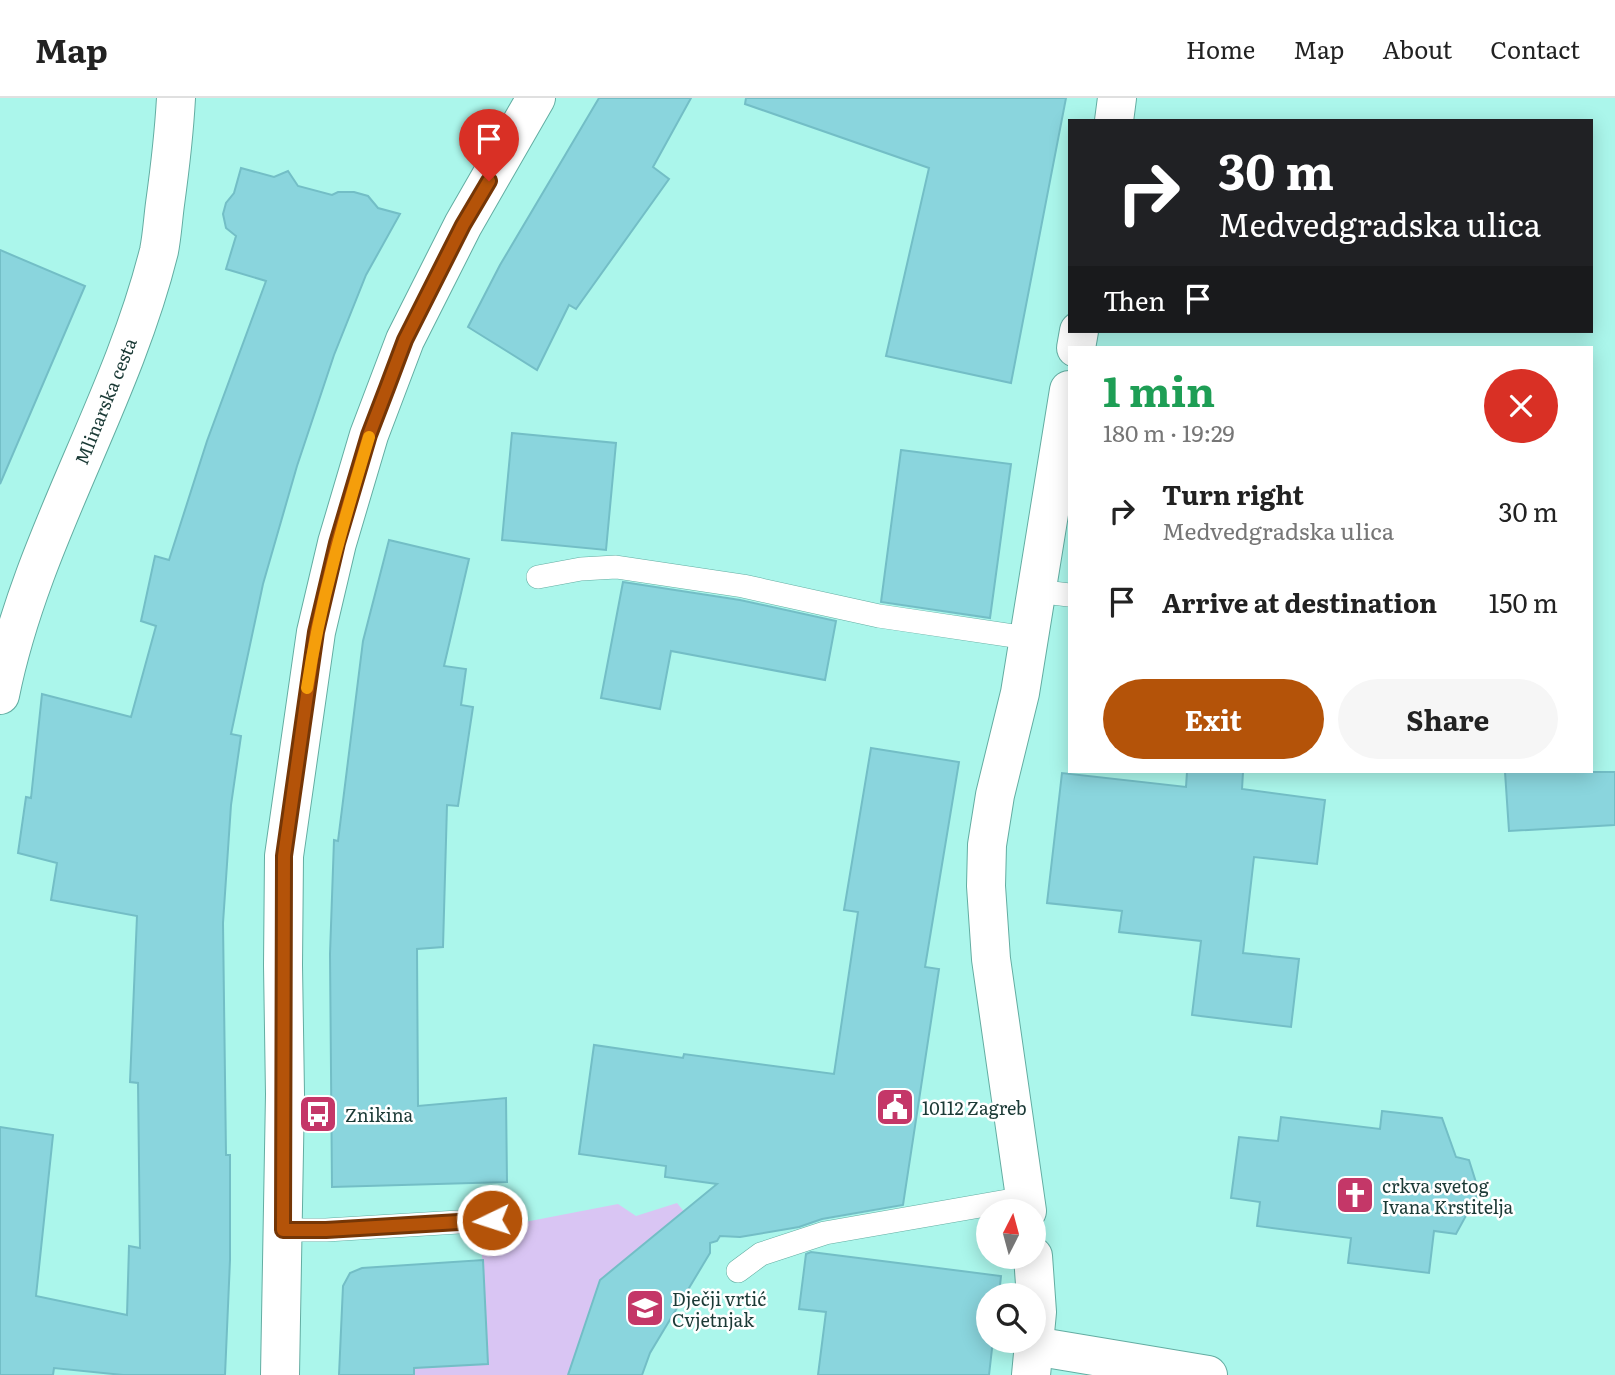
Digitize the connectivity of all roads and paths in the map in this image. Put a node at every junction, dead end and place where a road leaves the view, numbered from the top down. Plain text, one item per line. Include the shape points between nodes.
1 (176, 98) edge
2 (536, 98) edge
3 (1117, 98) edge
4 (1114, 119) edge
5 (1068, 403) edge
6 (538, 577) dead end
7 (1053, 593) edge
8 (1028, 638) junction
9 (0, 695) edge
10 (1025, 1199) edge
11 (976, 1211) edge
12 (492, 1220) dead end
13 (283, 1230) junction
14 (1034, 1269) edge
15 (738, 1271) dead end
16 (1033, 1360) edge
17 (280, 1375) edge
18 (1208, 1375) edge

1 - 9 street, Mlinarska cesta via 159,250 130,344 31,584
2 - 13 street via 463,225 405,340 369,435 316,632 284,856
3 - 4 street
5 - 7 street
6 - 8 lane via 616,567 743,586 879,616
7 - 8 street
8 - 10 street via 995,795 986,886 990,959
11 - 15 lane via 825,1233 761,1254
12 - 13 lane
13 - 17 street
14 - 16 street via 1037,1312
16 - 18 street

